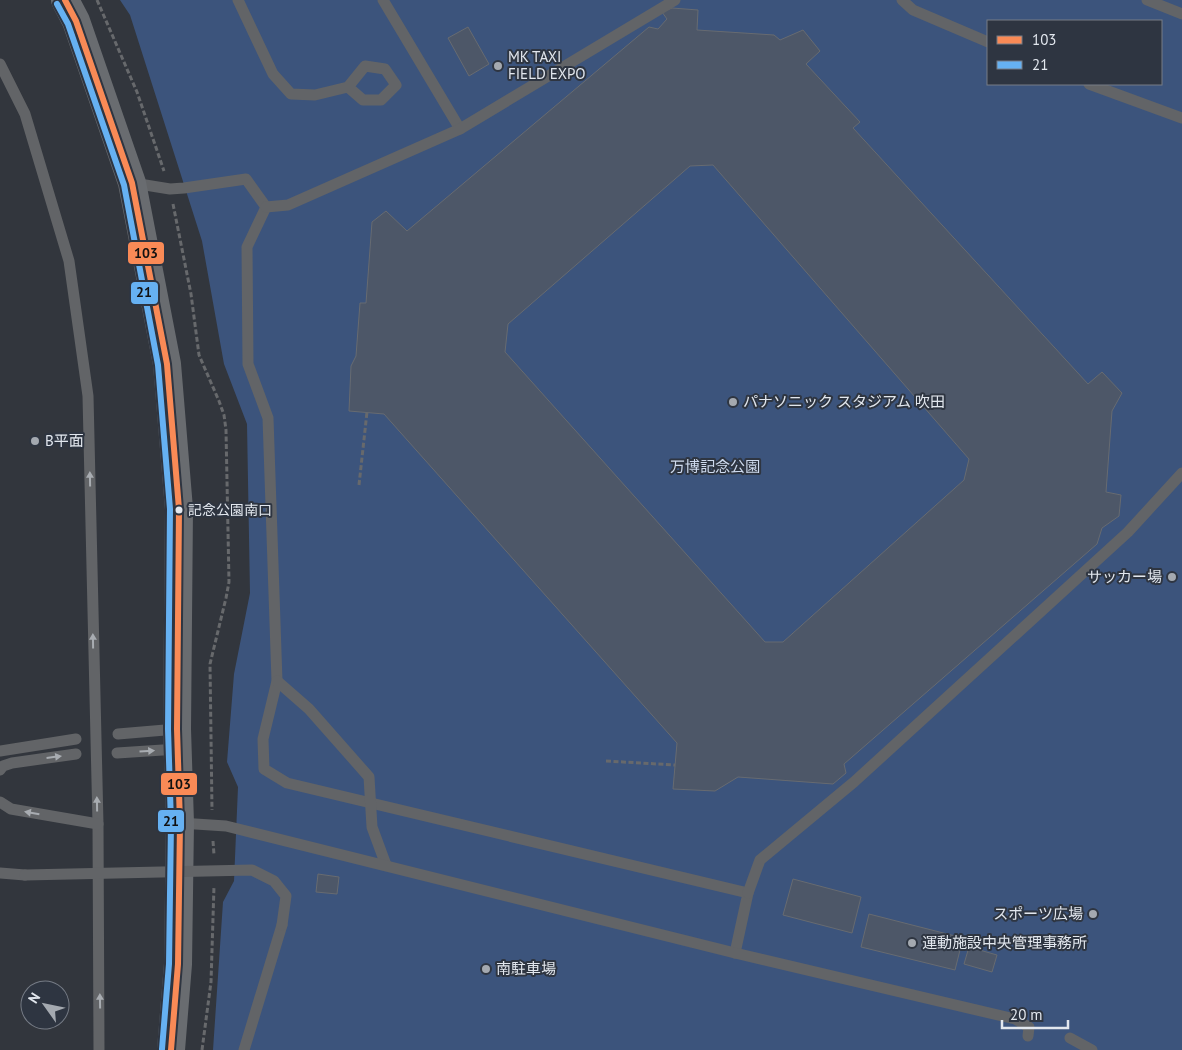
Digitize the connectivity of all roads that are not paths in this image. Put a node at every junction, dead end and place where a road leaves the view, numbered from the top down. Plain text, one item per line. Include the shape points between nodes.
1 (65, 0) edge
2 (238, 0) edge
3 (383, 0) edge
4 (675, 0) edge
5 (902, 0) edge
6 (1147, 0) edge
7 (1182, 14) edge
8 (987, 42) edge
9 (0, 64) edge
10 (1092, 85) edge
11 (348, 87) dead end
12 (1182, 118) edge
13 (460, 129) junction
14 (132, 183) junction
15 (266, 207) junction
16 (1182, 473) edge
17 (277, 681) junction
18 (118, 734) dead end
19 (76, 739) dead end
20 (178, 739) junction
21 (0, 751) edge
22 (117, 753) dead end
23 (76, 754) dead end
24 (0, 770) edge
25 (0, 802) edge
26 (371, 802) junction
27 (180, 823) junction
28 (98, 824) junction
29 (386, 865) junction
30 (0, 873) edge
31 (748, 893) junction
32 (735, 953) junction
33 (1028, 1036) dead end
34 (1070, 1038) dead end
35 (99, 1050) edge
36 (171, 1050) edge
37 (244, 1050) edge
38 (1092, 1050) edge

1 - 14 main road via 76,21
2 - 11 lane via 273,74 291,94 316,94
3 - 13 lane
4 - 13 lane
5 - 8 lane via 913,10
6 - 7 lane
28 -> 9 lane via 88,396 69,261 25,114
10 - 12 lane
13 - 15 lane via 288,206
14 - 15 lane via 177,189 246,179
14 - 20 main road via 167,364 179,509
15 - 17 lane via 247,246 248,364 268,418
16 - 31 lane via 1121,538 854,782 760,860
17 - 26 lane via 309,709 369,777
17 - 26 lane via 263,739 264,769 287,783
18 - 20 lane
19 - 21 lane
22 -> 20 lane
20 - 27 main road
24 -> 23 lane via 12,763
28 -> 25 lane via 11,809
26 - 29 lane via 372,827
26 - 31 lane
27 - 29 lane via 226,826
27 - 36 main road via 178,964
35 -> 28 lane
29 - 32 lane
30 - 37 lane, bridge via 252,870 274,881 286,896 282,925
31 - 32 lane
32 - 33 lane via 1015,1019 1029,1027
34 - 38 lane

